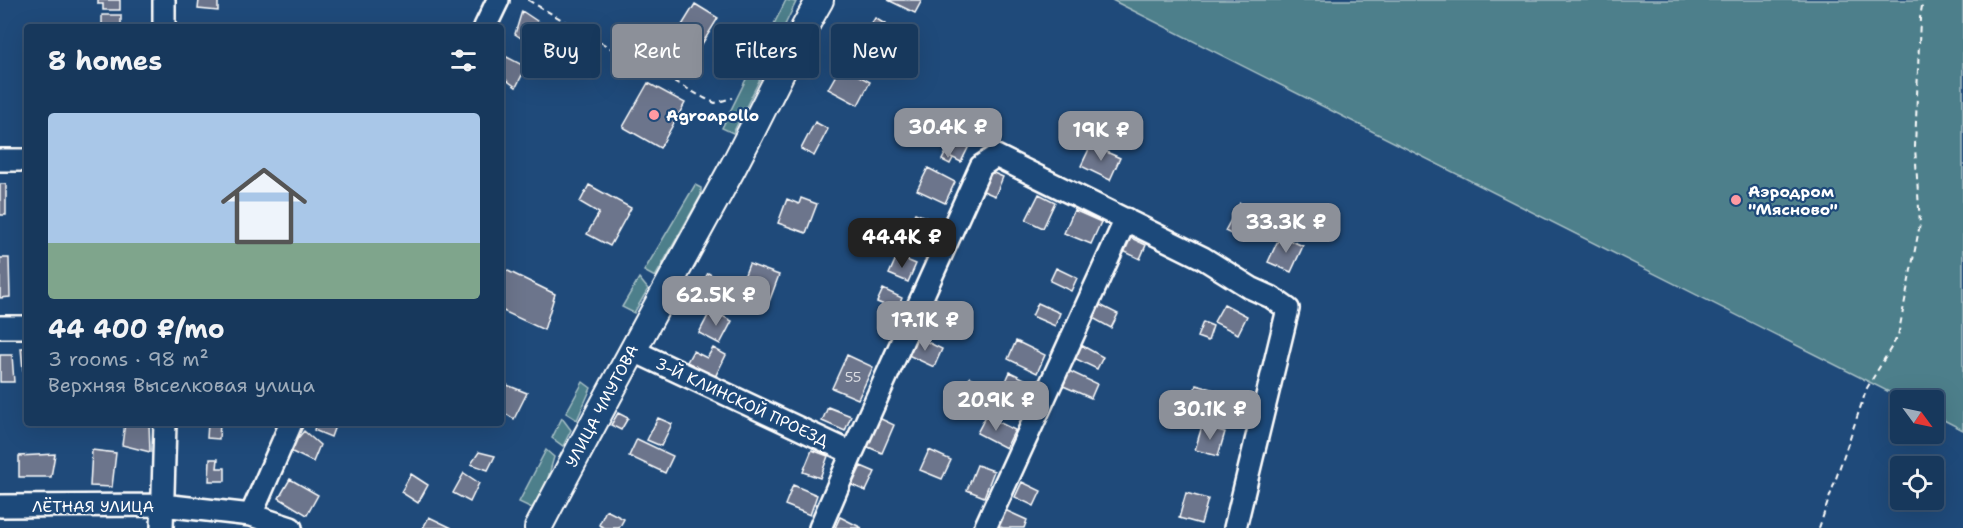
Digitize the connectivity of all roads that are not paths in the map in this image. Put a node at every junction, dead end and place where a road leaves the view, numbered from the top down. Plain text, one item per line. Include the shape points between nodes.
1 (164, 0) edge
2 (498, 0) edge
3 (820, 0) edge
4 (164, 24) edge
5 (486, 24) edge
6 (0, 160) edge
7 (24, 160) edge
8 (1126, 219) junction
9 (0, 327) edge
10 (24, 327) edge
11 (632, 350) junction
12 (165, 426) edge
13 (290, 426) edge
14 (852, 453) junction
15 (163, 505) junction
16 (0, 506) edge
17 (251, 515) junction
18 (162, 528) edge
19 (291, 528) edge
20 (538, 528) edge
21 (820, 528) edge
22 (985, 528) edge
23 (1235, 528) edge

1 - 4 street
2 - 5 street
3 - 11 main road, УЛИЦА ЧМУТОВА
6 - 7 street
8 - 14 street via 996,156 981,166
8 - 22 street
8 - 23 street via 1203,258 1288,309
9 - 10 street
11 - 14 street, 3-Й КЛИНСКОЙ ПРОЕЗД
11 - 20 main road, УЛИЦА ЧМУТОВА
12 - 15 street
13 - 17 street
14 - 21 street
15 - 16 street, ЛЁТНАЯ УЛИЦА
15 - 17 street, ЛЁТНАЯ УЛИЦА
15 - 18 street
17 - 19 street, ЛЁТНАЯ УЛИЦА

